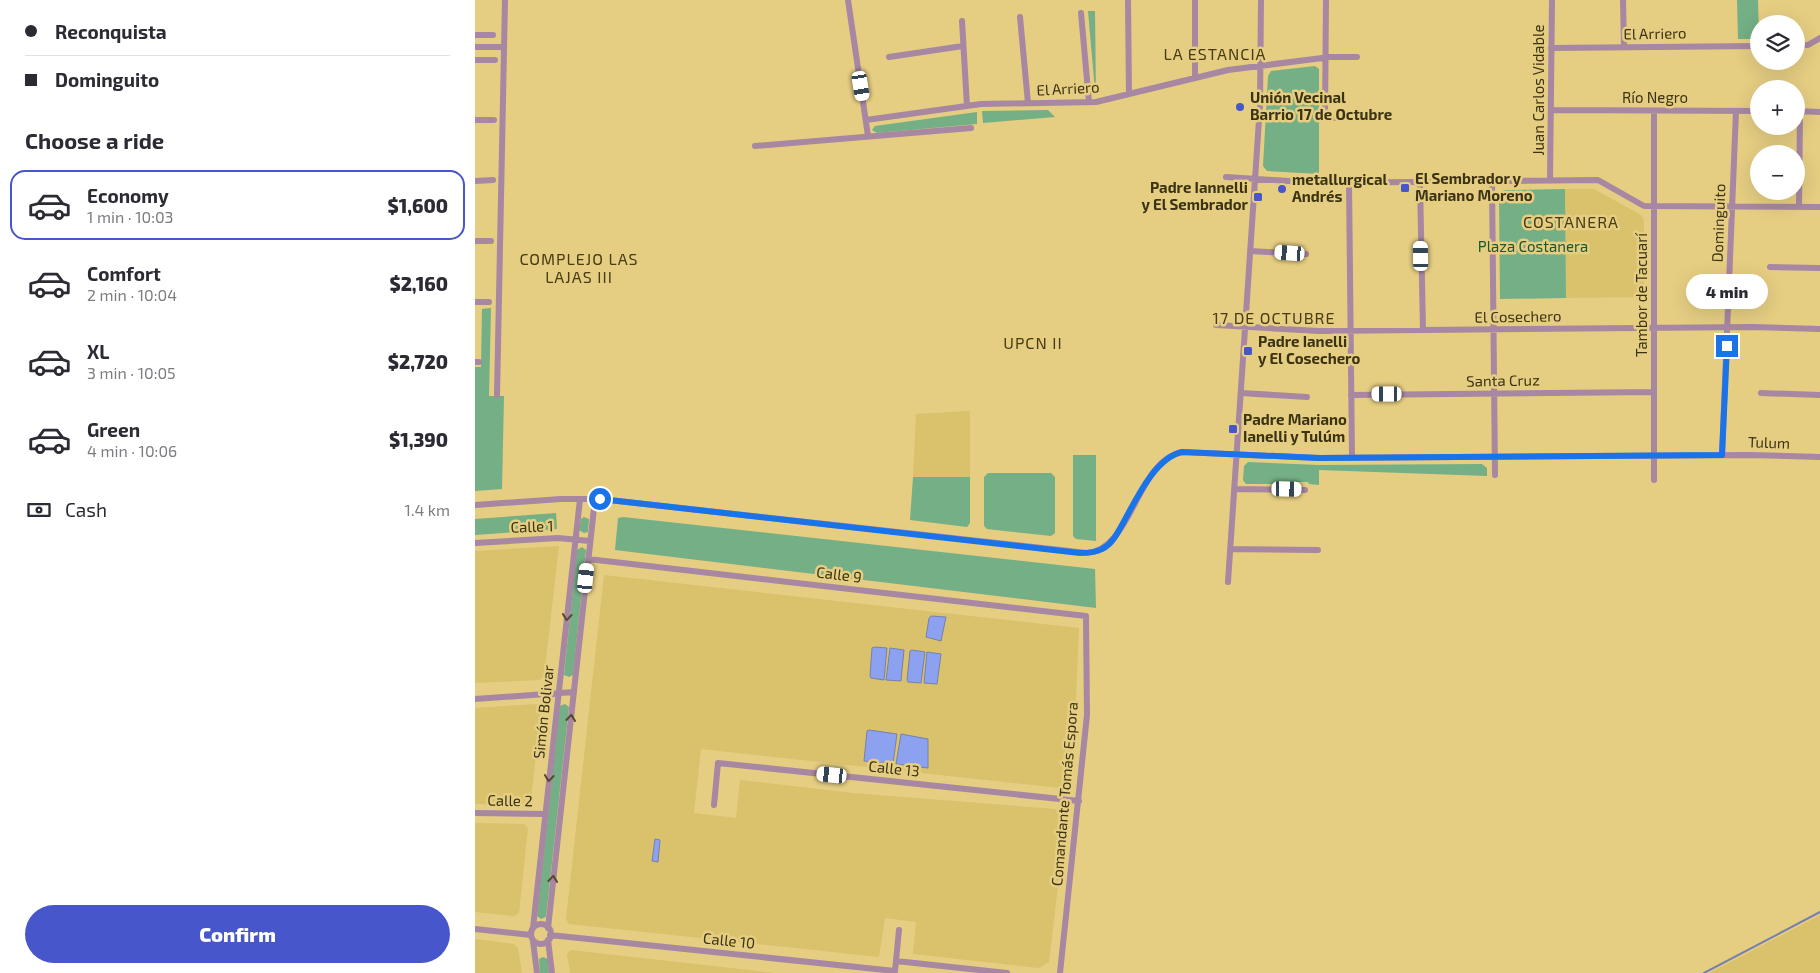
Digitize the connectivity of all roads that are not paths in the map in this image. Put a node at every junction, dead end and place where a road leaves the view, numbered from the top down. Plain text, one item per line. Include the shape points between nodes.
1 (505, 0) edge
2 (848, 0) edge
3 (1128, 0) edge
4 (1195, 0) edge
5 (1261, 0) edge
6 (1326, 0) edge
7 (1552, 0) edge
8 (1623, 0) edge
9 (1081, 12) dead end
10 (1021, 16) dead end
11 (962, 21) dead end
12 (475, 35) edge
13 (493, 35) dead end
14 (1820, 38) edge
15 (1805, 45) edge
16 (963, 46) junction
17 (1750, 46) edge
18 (475, 47) edge
19 (504, 47) junction
20 (1624, 47) junction
21 (1551, 48) junction
22 (1357, 56) dead end
23 (889, 57) dead end
24 (1326, 57) junction
25 (475, 60) edge
26 (495, 60) dead end
27 (1260, 66) junction
28 (1195, 78) junction
29 (1129, 94) junction
30 (1089, 102) junction
31 (1028, 103) junction
32 (967, 106) junction
33 (1551, 110) junction
34 (1654, 111) junction
35 (1736, 111) junction
36 (1750, 111) edge
37 (1805, 112) edge
38 (1820, 112) edge
39 (1357, 118) dead end
40 (475, 120) edge
41 (494, 120) dead end
42 (866, 120) junction
43 (971, 128) dead end
44 (1798, 135) edge
45 (868, 136) junction
46 (755, 146) dead end
47 (1226, 177) dead end
48 (1255, 179) junction
49 (475, 180) edge
50 (493, 180) dead end
51 (1492, 181) junction
52 (1550, 181) junction
53 (1349, 182) junction
54 (1420, 182) junction
55 (1654, 206) junction
56 (1732, 207) junction
57 (1799, 207) junction
58 (1820, 207) edge
59 (475, 241) edge
60 (491, 241) dead end
61 (1250, 251) junction
62 (1306, 254) dead end
63 (1770, 267) dead end
64 (1820, 268) edge
65 (475, 302) edge
66 (489, 302) dead end
67 (1215, 326) dead end
68 (1245, 327) junction
69 (1727, 327) junction
70 (1654, 328) junction
71 (1820, 329) edge
72 (1423, 330) junction
73 (1494, 330) junction
74 (1350, 331) junction
75 (1654, 392) junction
76 (1241, 393) junction
77 (1495, 393) junction
78 (1761, 393) dead end
79 (497, 395) dead end
80 (1351, 395) junction
81 (1820, 395) edge
82 (1307, 397) dead end
83 (1237, 454) junction
84 (1722, 455) junction
85 (1654, 456) junction
86 (1495, 457) junction
87 (1820, 457) edge
88 (1352, 458) junction
89 (1495, 475) dead end
90 (1654, 480) dead end
91 (1235, 489) junction
92 (1305, 490) dead end
93 (581, 499) junction
94 (595, 499) junction
95 (475, 505) edge
96 (576, 540) junction
97 (590, 541) junction
98 (475, 543) edge
99 (1231, 549) junction
100 (1318, 550) dead end
101 (588, 560) junction
102 (1228, 582) dead end
103 (1086, 616) joint
104 (574, 692) junction
105 (559, 693) junction
106 (475, 698) edge
107 (1079, 801) junction
108 (714, 805) dead end
109 (475, 813) edge
110 (545, 814) junction
111 (533, 928) junction
112 (475, 929) edge
113 (899, 930) dead end
114 (549, 934) junction
115 (532, 938) junction
116 (896, 962) junction
117 (537, 973) edge
118 (552, 973) edge
119 (1007, 973) edge
120 (1060, 973) edge

1 - 19 street
2 - 42 street
3 - 29 street
4 - 28 street
5 - 27 street
6 - 24 street
7 - 21 street, Juan Carlos Vidable
8 - 20 street
9 - 30 street
10 - 31 street
11 - 16 street
12 - 13 street
14 - 15 street
16 - 23 street
16 - 32 street
17 - 20 street, El Arriero
18 - 19 street
19 - 79 street
20 - 21 street, El Arriero
21 - 33 street, Juan Carlos Vidable
22 - 24 street, El Arriero
24 - 27 street, El Arriero
24 - 39 street via 1325,118
25 - 26 street
27 - 28 street, El Arriero
27 - 48 street
28 - 29 street, El Arriero
29 - 30 street, El Arriero
30 - 31 street, El Arriero
31 - 32 street, El Arriero
32 - 42 street, El Arriero
33 - 34 street, Río Negro
33 - 52 street, Juan Carlos Vidable
34 - 35 street, Río Negro
34 - 55 street, Tambor de Tacuarí
35 - 36 street, Río Negro
35 - 56 street, Dominguito
37 - 38 street
40 - 41 street
42 - 45 street
43 - 45 street
44 - 57 street
45 - 46 street
47 - 48 street
48 - 53 street
48 - 61 street
49 - 50 street
51 - 52 street
51 - 54 street
51 - 73 street
52 - 55 street via 1598,180 1644,206
53 - 54 street
53 - 74 street
54 - 72 street
55 - 56 street
55 - 70 street, Tambor de Tacuarí
56 - 57 street
56 - 69 street, Dominguito
57 - 58 street
59 - 60 street
61 - 62 street
61 - 68 street
63 - 64 street
65 - 66 street
67 - 68 street, El Cosechero
68 - 74 street, El Cosechero
68 - 76 street
69 - 70 street, El Cosechero
69 - 71 street, El Cosechero
69 - 84 street, Dominguito
70 - 73 street, El Cosechero
70 - 75 street, Tambor de Tacuarí
72 - 73 street, El Cosechero
72 - 74 street, El Cosechero
73 - 77 street
74 - 80 street
75 - 77 street, Santa Cruz
75 - 85 street, Tambor de Tacuarí
76 - 82 street
76 - 83 street
77 - 80 street, Santa Cruz
77 - 86 street
78 - 81 street
80 - 88 street
83 - 88 street, Tulum
83 - 91 street
83 - 94 street, Tulum via 1182,452 1169,457 1148,481 1112,541 1101,550 1087,553
84 - 85 street, Tulum
84 - 87 street, Tulum
85 - 86 street, Tulum
85 - 90 street, Tambor de Tacuarí
86 - 88 street, Tulum
86 - 89 street
91 - 92 street
91 - 99 street
93 - 94 street, Tulum
93 - 95 street, Tulum
93 - 96 street, Simón Bolivar
94 - 97 street, Simón Bolivar
96 - 97 street, Calle 1
96 - 98 street, Calle 1 via 558,538
96 -> 105 street, Simón Bolivar
97 - 101 street, Simón Bolivar
99 - 100 street
99 - 102 street
101 - 103 street, Calle 9
101 - 104 street, Simón Bolivar
103 - 107 street, Comandante Tomás Espora via 1087,715
104 - 105 street
114 -> 104 street, Simón Bolivar
105 - 106 street
105 -> 110 street, Simón Bolivar
107 - 108 street, Calle 13 via 718,763
107 - 120 street, Comandante Tomás Espora
109 - 110 street, Calle 2
110 - 111 street, Simón Bolivar
111 - 114 street via 539,924
111 - 115 street, Simón Bolivar
112 - 115 street
113 - 116 street
114 - 115 street via 539,944
114 - 116 street, Calle 10 via 895,971
114 - 118 street, Simón Bolivar
115 - 117 street
116 - 119 street, Calle 10

